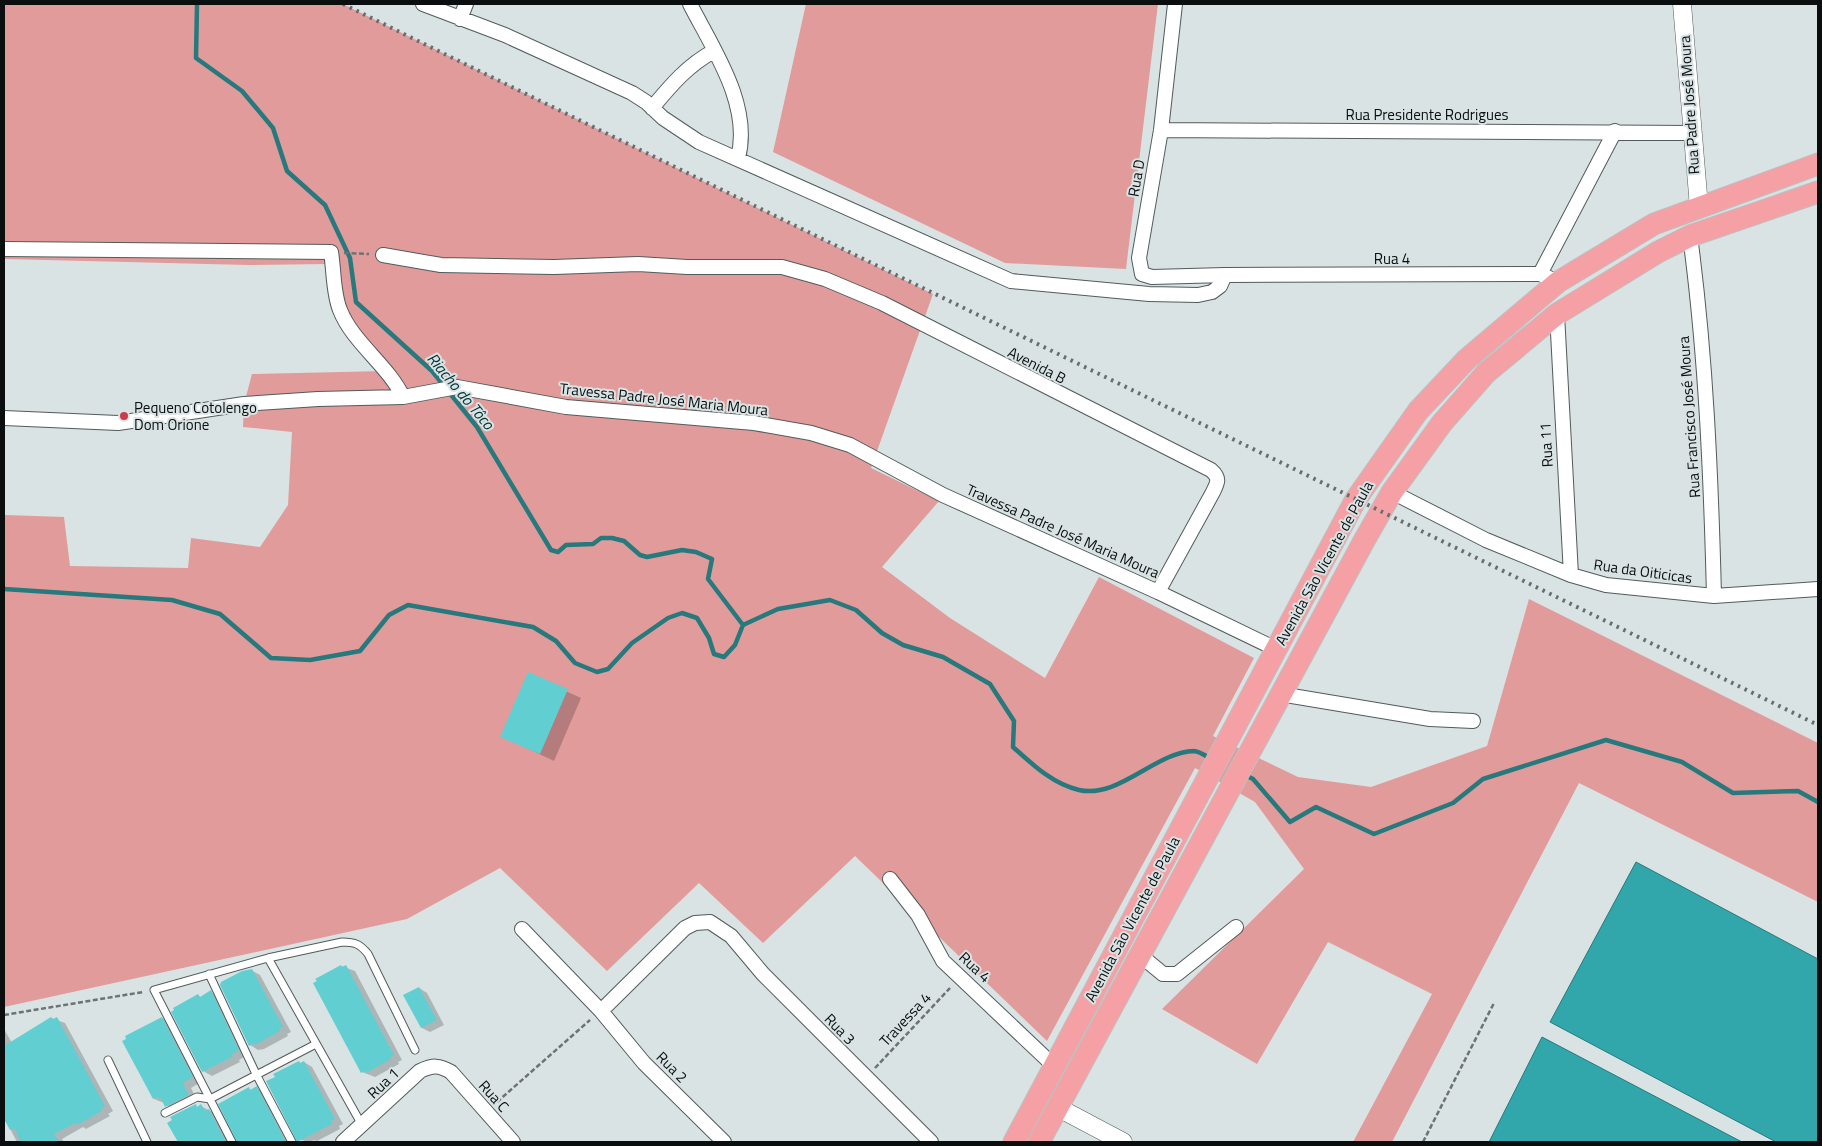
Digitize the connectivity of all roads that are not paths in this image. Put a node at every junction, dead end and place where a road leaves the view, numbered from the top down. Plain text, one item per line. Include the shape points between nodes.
1 (423, 4) edge
2 (466, 4) edge
3 (690, 4) edge
4 (1175, 4) edge
5 (1682, 4) edge
6 (460, 19) junction
7 (714, 51) junction
8 (652, 108) junction
9 (1161, 130) junction
10 (1615, 131) junction
11 (1692, 133) junction
12 (738, 158) junction
13 (1818, 164) edge
14 (1818, 192) edge
15 (1699, 207) junction
16 (1690, 236) junction
17 (4, 249) edge
18 (383, 254) road end
19 (1225, 275) junction
20 (1549, 278) junction
21 (1556, 314) junction
22 (403, 397) junction
23 (4, 418) edge
24 (1392, 492) junction
25 (1571, 575) junction
26 (1818, 588) edge
27 (1158, 592) junction
28 (1714, 596) junction
29 (1276, 649) junction
30 (1280, 694) junction
31 (1473, 721) dead end
32 (890, 879) dead end
33 (1139, 906) junction
34 (1160, 917) junction
35 (1236, 927) dead end
36 (522, 929) dead end
37 (1140, 955) junction
38 (268, 958) junction
39 (209, 974) junction
40 (601, 1011) junction
41 (316, 1044) junction
42 (415, 1050) dead end
43 (108, 1060) dead end
44 (1054, 1066) junction
45 (451, 1072) joint
46 (257, 1076) junction
47 (210, 1099) junction
48 (1057, 1107) junction
49 (165, 1113) dead end
50 (362, 1125) junction
51 (147, 1142) edge
52 (232, 1142) edge
53 (292, 1142) edge
54 (343, 1142) edge
55 (513, 1142) edge
56 (724, 1142) edge
57 (931, 1142) edge
58 (1014, 1142) edge
59 (1039, 1142) edge
60 (1123, 1142) edge

1 - 6 street
2 - 6 street
3 - 7 street
4 - 9 street, Rua D
5 - 11 street, Rua Padre José Moura
6 - 8 street via 506,35 623,89
7 - 8 street via 696,60
7 - 12 street via 740,116 742,136
8 - 12 street via 699,142
9 - 10 street, Rua Presidente Rodrigues
9 - 19 street, Rua D via 1139,258 1142,274 1152,277
10 - 11 street, Rua Presidente Rodrigues
10 - 20 street
11 - 15 street, Rua Padre José Moura
12 - 19 street via 1011,281 1149,294 1198,295 1212,292 1220,286
13 - 15 main road, Avenida São Vicente de Paula
14 - 16 main road, Avenida São Vicente de Paula
15 - 20 main road, Avenida São Vicente de Paula via 1654,224
16 - 21 main road, Avenida São Vicente de Paula
16 - 28 street, Rua Francisco José Moura via 1712,514
17 - 22 street via 331,252 340,310 396,381
18 - 27 street, Avenida B via 441,265 782,266 826,279 882,303 1211,470 1217,476 1213,492
19 - 20 street, Rua 4
20 - 29 main road, Avenida São Vicente de Paula via 1418,412 1356,498
21 - 24 main road, Avenida São Vicente de Paula via 1486,373 1442,424
21 - 25 street, Rua 11
22 - 23 street, Travessa Padre José Maria Moura via 244,404 118,423
22 - 27 street, Travessa Padre José Maria Moura via 457,387 566,407 736,421 811,433 850,445 943,495
24 - 25 street, Rua da Oiticicas via 1486,540
24 - 30 main road, Avenida São Vicente de Paula
25 - 28 street, Rua da Oiticicas via 1606,585
26 - 28 street, Rua da Oiticicas
27 - 29 street, Travessa Padre José Maria Moura
29 - 33 main road, Avenida São Vicente de Paula
30 - 31 street via 1430,719
30 - 34 main road, Avenida São Vicente de Paula
32 - 44 street, Rua 4 via 930,932 943,961
33 - 34 main road
33 - 44 main road, Avenida São Vicente de Paula
34 - 37 main road, Avenida São Vicente de Paula
35 - 37 street via 1177,974 1163,974
36 - 40 street, Rua 2
37 - 48 main road, Avenida São Vicente de Paula
38 - 39 lane
38 - 41 lane
38 - 42 lane via 342,942 361,946
39 - 46 lane
39 - 47 lane via 154,990
40 - 56 street, Rua 2 via 644,1063
40 - 57 street, Rua 3 via 685,928 695,922 710,922 731,936 764,974
41 - 46 lane
41 - 50 lane
43 - 51 lane
44 - 58 main road, Avenida São Vicente de Paula
45 - 50 street, Rua 1 via 441,1066 430,1066 420,1071
45 - 55 street, Rua C
46 - 47 lane
46 - 53 lane
47 - 49 lane via 197,1097
47 - 52 lane
48 - 59 main road, Avenida São Vicente de Paula
48 - 60 street
50 - 54 street, Rua 1

